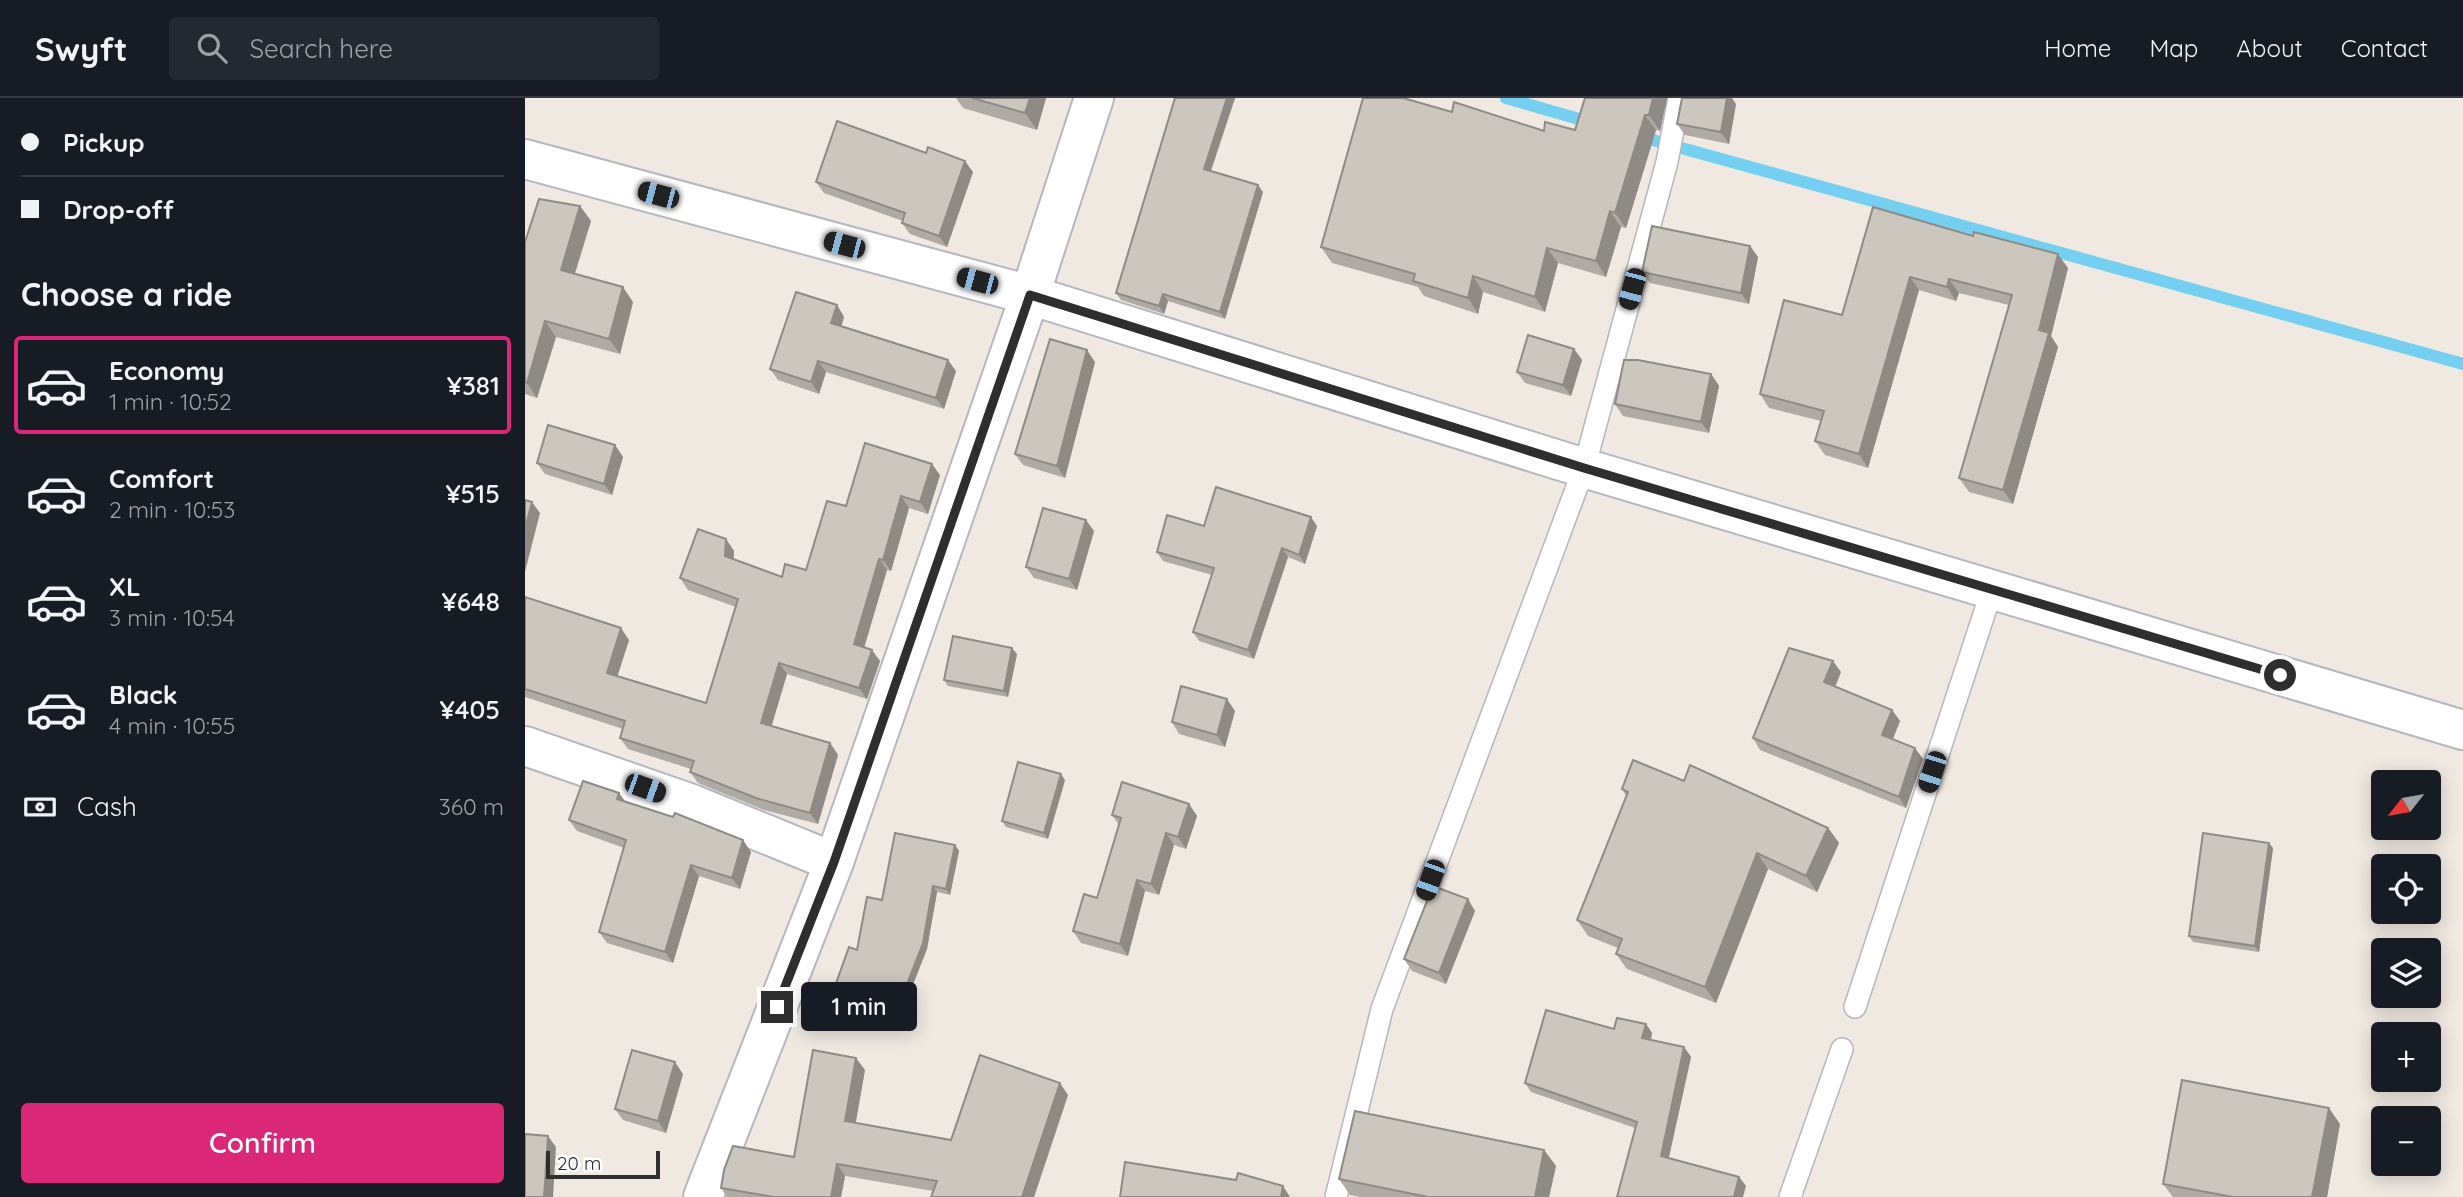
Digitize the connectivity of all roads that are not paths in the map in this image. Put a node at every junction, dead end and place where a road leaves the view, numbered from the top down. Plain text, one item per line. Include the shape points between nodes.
1 (1094, 98) edge
2 (1679, 98) edge
3 (525, 159) edge
4 (1030, 295) junction
5 (1584, 468) junction
6 (1992, 590) junction
7 (2463, 730) edge
8 (525, 746) edge
9 (834, 862) junction
10 (1855, 1007) dead end
11 (1843, 1049) dead end
12 (703, 1197) edge
13 (1336, 1197) edge
14 (1790, 1197) edge

1 - 4 street
2 - 5 lane via 1667,162
3 - 4 street
4 - 5 street
4 - 9 street
5 - 6 street
5 - 13 lane via 1382,1009
6 - 7 street
6 - 10 lane
8 - 9 street via 692,804
9 - 12 street
11 - 14 lane

